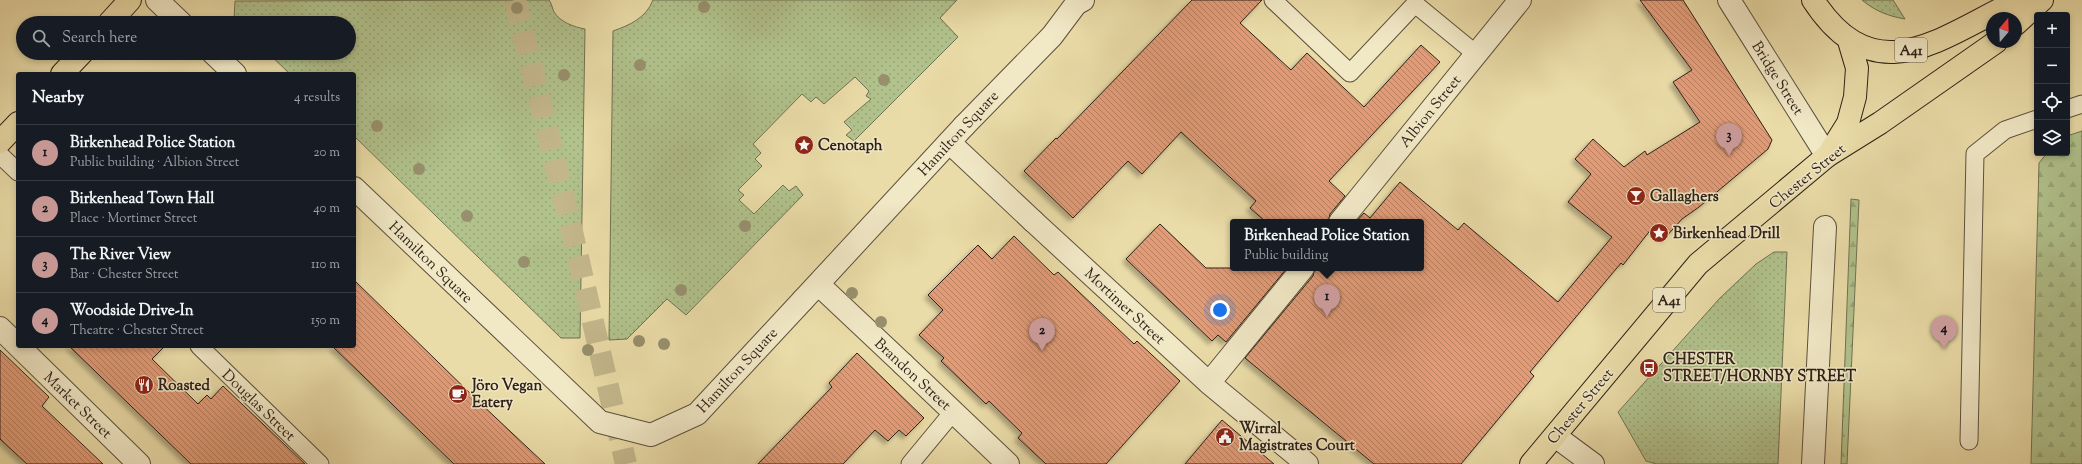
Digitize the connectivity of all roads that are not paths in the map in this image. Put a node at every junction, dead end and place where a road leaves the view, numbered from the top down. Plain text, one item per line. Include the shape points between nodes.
1 (130, 0) edge
2 (157, 0) edge
3 (1273, 0) edge
4 (1520, 0) edge
5 (1729, 0) edge
6 (1813, 0) edge
7 (2042, 0) edge
8 (1078, 1) edge
9 (2012, 7) edge
10 (115, 16) edge
11 (174, 16) edge
12 (1849, 40) junction
13 (1987, 48) edge
14 (1476, 54) junction
15 (75, 60) edge
16 (220, 60) edge
17 (64, 72) edge
18 (233, 72) edge
19 (2082, 104) edge
20 (2070, 108) edge
21 (2034, 120) edge
22 (16, 124) edge
23 (0, 142) edge
24 (949, 142) junction
25 (0, 155) edge
26 (1827, 156) junction
27 (16, 170) edge
28 (356, 190) edge
29 (1342, 219) edge
30 (1825, 227) dead end
31 (1301, 271) edge
32 (818, 284) junction
33 (0, 328) edge
34 (16, 344) edge
35 (20, 348) edge
36 (201, 348) edge
37 (1209, 383) junction
38 (953, 412) junction
39 (1555, 436) junction
40 (1969, 441) dead end
41 (139, 464) edge
42 (320, 464) edge
43 (910, 464) edge
44 (1008, 464) edge
45 (1307, 464) edge
46 (1531, 464) edge
47 (1592, 464) edge
48 (1813, 464) edge

1 - 10 main road
2 - 11 street
3 - 14 lane via 1350,73 1415,4
4 - 14 street, Albion Street
5 - 26 street, Bridge Street
6 - 12 main road, A41 via 1825,18
7 - 9 main road, A41
8 - 24 street, Hamilton Square via 1052,36
9 - 12 main road, A41 via 1926,47 1903,52 1876,50
12 - 26 main road via 1857,68 1855,97 1848,123
13 - 26 main road, Chester Street / A41 via 1880,123
14 - 29 street, Albion Street
15 - 17 main road
16 - 18 street
19 - 20 lane
21 - 40 lane via 2005,130 1975,154
22 - 23 main road
24 - 32 street, Hamilton Square
24 - 37 street, Mortimer Street
25 - 27 lane
26 - 39 main road, Chester Street / A41 via 1698,264
28 - 32 street, Hamilton Square via 600,422 643,434 651,435 697,414
30 - 48 street
31 - 37 street
32 - 38 street, Brandon Street
33 - 34 street, Market Street
35 - 41 street, Market Street
36 - 42 lane, Douglas Street
37 - 45 street, Mortimer Street
38 - 43 lane
38 - 44 street, Brandon Street
39 - 46 main road, Chester Street / A41
39 - 47 street

